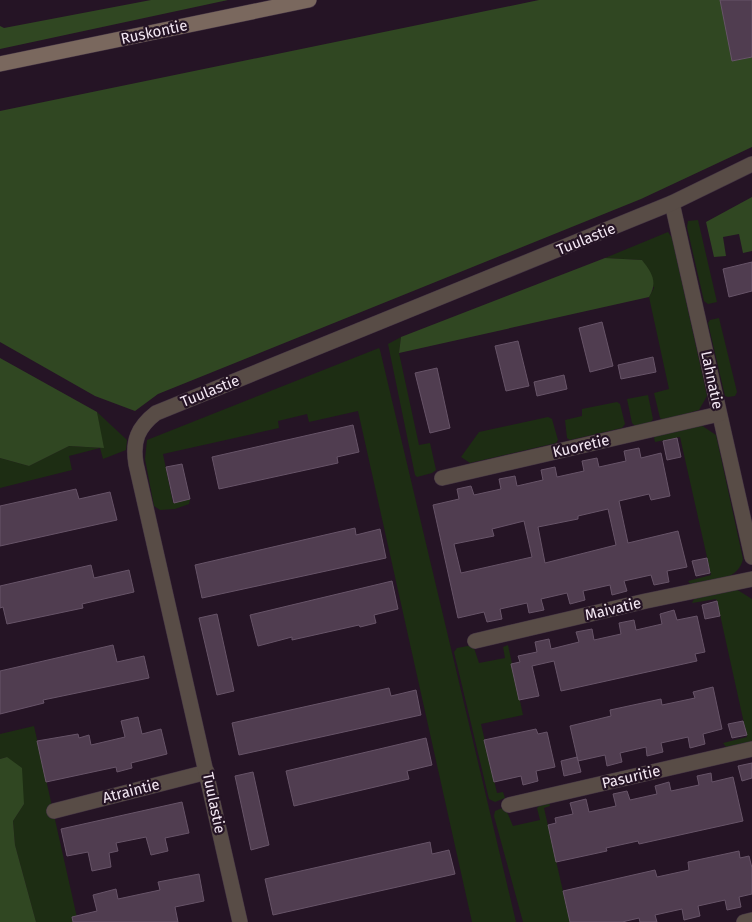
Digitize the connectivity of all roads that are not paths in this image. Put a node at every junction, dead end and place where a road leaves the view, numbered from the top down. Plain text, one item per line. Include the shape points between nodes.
1 (309, 0) edge
2 (0, 64) edge
3 (752, 164) edge
4 (672, 204) junction
5 (719, 414) junction
6 (442, 478) dead end
7 (752, 557) edge
8 (752, 579) edge
9 (475, 641) dead end
10 (752, 749) edge
11 (207, 772) junction
12 (509, 805) dead end
13 (54, 811) dead end
14 (752, 920) edge
15 (240, 922) edge
16 (744, 922) edge

1 - 2 main road, Ruskontie
3 - 4 street, Tuulastie
4 - 5 street, Lahnatie
4 - 11 street, Tuulastie via 156,413 142,424 136,445 136,464
5 - 6 street, Kuoretie
5 - 7 street, Lahnatie
8 - 9 street, Maivatie
10 - 12 street, Pasuritie
11 - 13 street, Atraintie
11 - 15 street, Tuulastie
14 - 16 street

